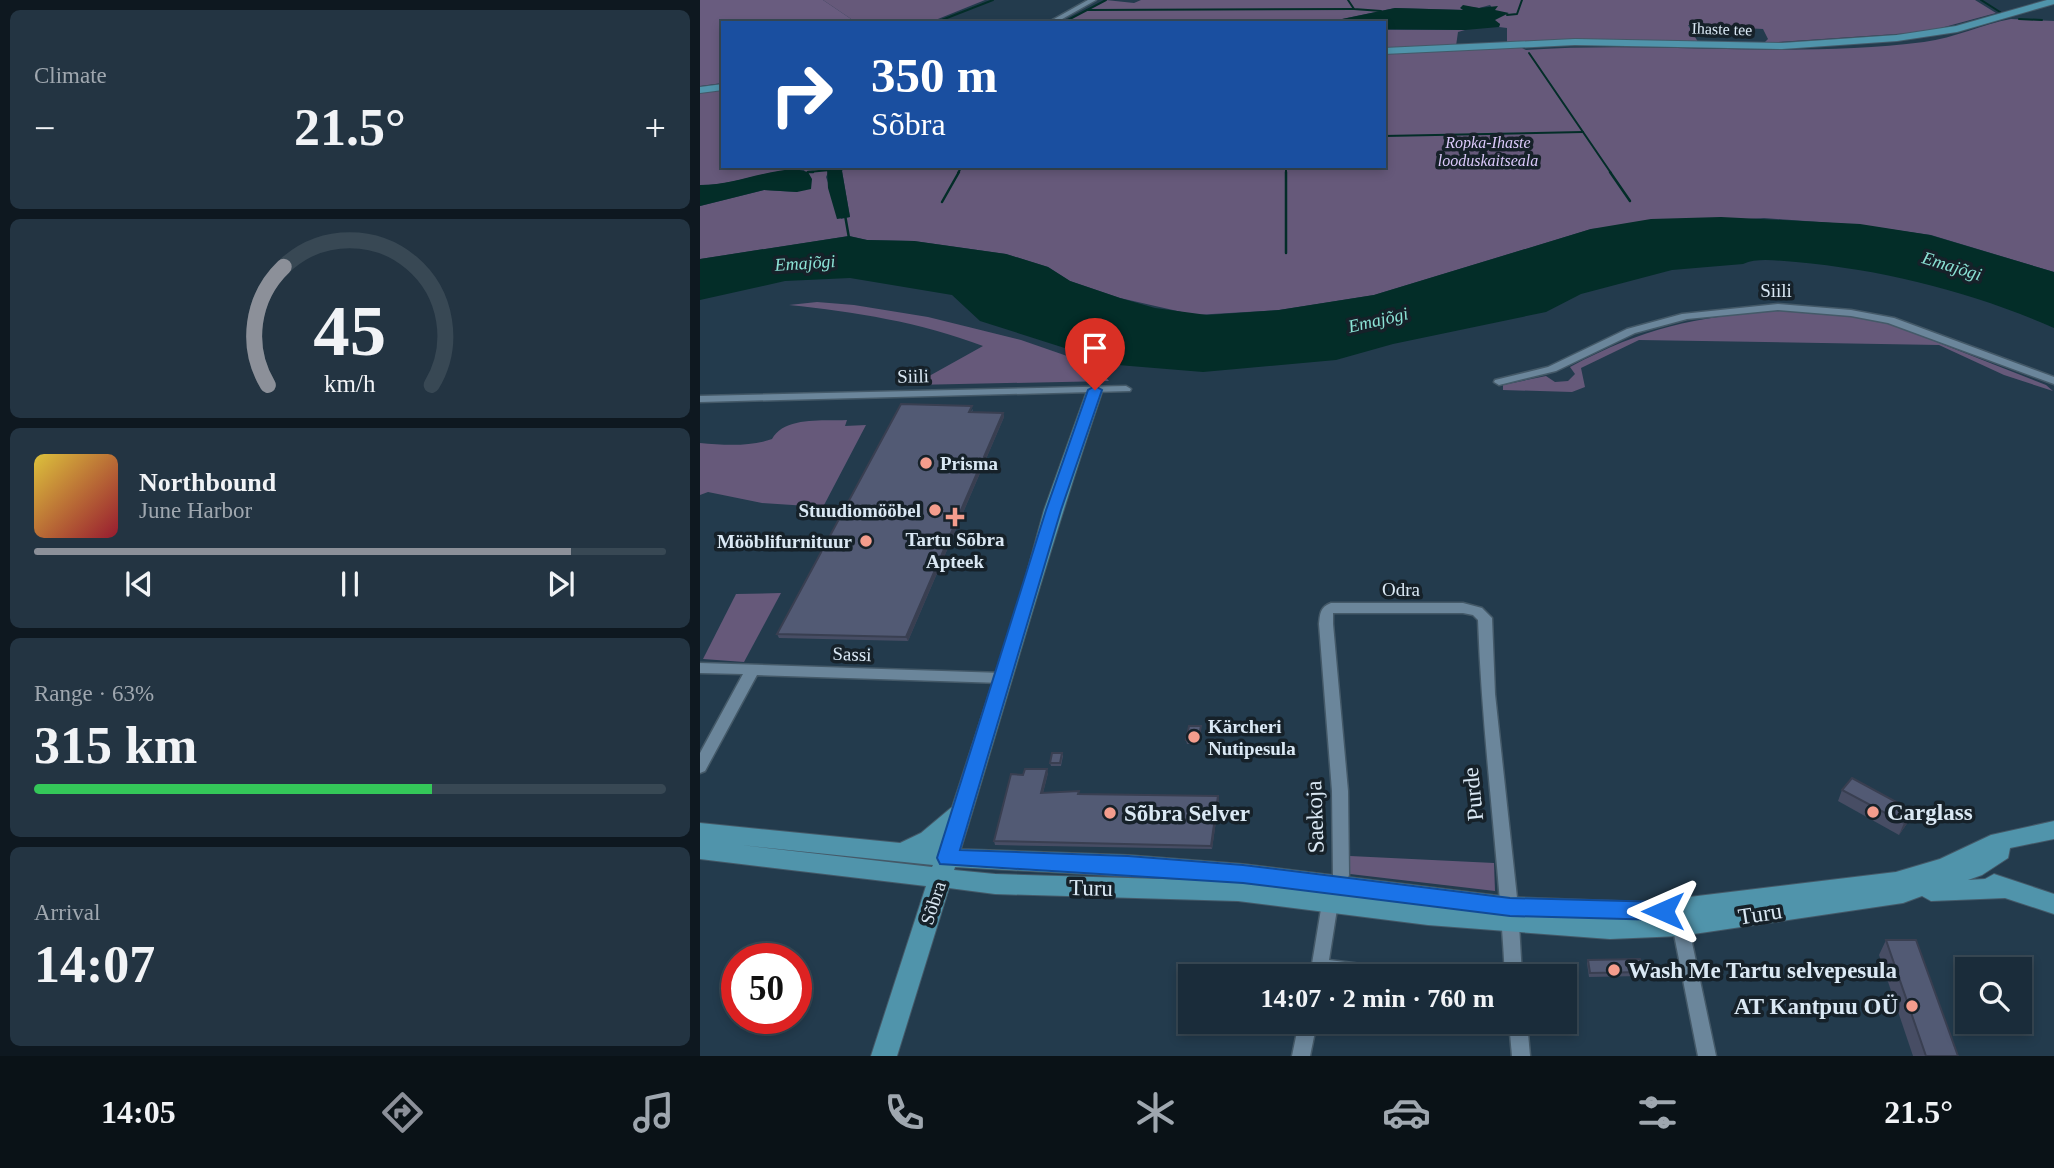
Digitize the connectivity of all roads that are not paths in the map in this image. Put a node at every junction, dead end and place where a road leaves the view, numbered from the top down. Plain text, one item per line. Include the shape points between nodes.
1 (1093, 0) edge
2 (2054, 1) edge
3 (1054, 21) edge
4 (1386, 51) edge
5 (721, 87) edge
6 (700, 90) edge
7 (1499, 382) dead end
8 (2054, 382) edge
9 (1126, 389) dead end
10 (1095, 390) junction
11 (700, 399) edge
12 (1477, 611) joint
13 (1327, 612) joint
14 (700, 668) edge
15 (753, 669) junction
16 (1002, 678) junction
17 (700, 767) edge
18 (960, 813) junction
19 (2054, 830) edge
20 (700, 832) edge
21 (2005, 846) junction
22 (700, 850) edge
23 (901, 853) junction
24 (1970, 863) junction
25 (944, 869) junction
26 (2005, 888) junction
27 (1903, 893) junction
28 (1334, 895) junction
29 (2054, 904) edge
30 (1511, 914) junction
31 (1679, 918) junction
32 (1321, 964) edge
33 (1513, 964) edge
34 (1306, 1034) edge
35 (1519, 1034) edge
36 (884, 1056) edge
37 (1301, 1056) edge
38 (1521, 1056) edge
39 (1707, 1056) edge

1 - 3 street
2 - 4 street, Ihaste tee via 1957,29 1884,39 1773,46 1546,43
5 - 6 street
7 - 8 street, Siili via 1552,369 1631,331 1675,319 1778,307 1890,320
9 - 10 street, Siili
10 - 11 street, Siili
10 - 16 street, Sõbra
12 - 13 street, Odra via 1331,608
12 - 30 street, Purde via 1487,625 1488,694
13 - 28 street, Saekoja via 1340,791 1341,875
14 - 15 street, Sassi
15 - 16 street, Sassi
15 - 17 street
16 - 18 street, Sõbra
18 - 23 street via 929,839
18 - 25 street, Sõbra
19 - 21 street, Turu via 2031,833
20 - 23 street, Turu
21 - 24 street, Turu
21 - 26 street via 1995,870
22 - 25 street, Turu
23 - 25 street, Turu
24 - 26 street
24 - 27 street, Turu
24 - 31 street, Turu via 1896,882
25 - 28 street, Turu via 1055,887
25 - 36 street, Sõbra
26 - 27 street
26 - 29 street
27 - 31 street, Turu
28 - 30 street, Turu
28 - 32 street, Saekoja
30 - 31 street, Turu via 1610,929
30 - 33 street, Purde
31 - 39 street
34 - 37 street
35 - 38 street

